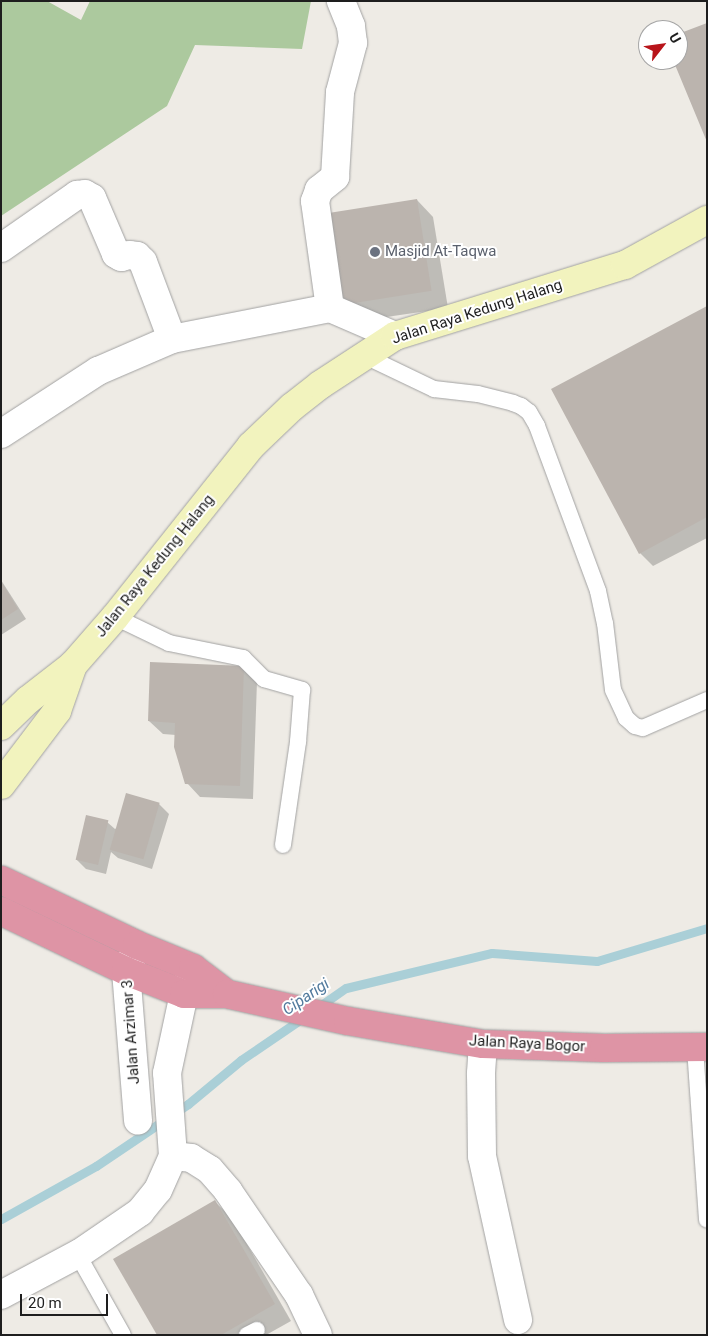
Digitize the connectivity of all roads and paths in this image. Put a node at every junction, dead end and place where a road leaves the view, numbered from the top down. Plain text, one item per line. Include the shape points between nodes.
1 (341, 1) edge
2 (707, 220) edge
3 (1, 248) edge
4 (330, 308) junction
5 (395, 336) junction
6 (172, 339) junction
7 (363, 355) junction
8 (1, 434) edge
9 (115, 617) junction
10 (73, 665) junction
11 (707, 700) edge
12 (1, 726) edge
13 (1, 785) edge
14 (283, 845) dead end
15 (1, 880) edge
16 (1, 911) edge
17 (138, 945) junction
18 (193, 968) junction
19 (126, 971) junction
20 (184, 994) junction
21 (228, 994) junction
22 (483, 1044) junction
23 (701, 1048) edge
24 (138, 1121) dead end
25 (172, 1153) junction
26 (707, 1220) edge
27 (80, 1253) junction
28 (1, 1295) edge
29 (518, 1320) dead end
30 (312, 1332) edge
31 (123, 1335) edge

1 - 4 street via 351,26 353,44 340,92 335,176 319,190 315,201
2 - 5 main road, Jalan Raya Kedung Halang via 625,265
3 - 6 street via 76,195 85,194 92,198 116,254 121,257 137,256 143,262
4 - 5 street
4 - 6 street
5 - 7 main road, Jalan Raya Kedung Halang
6 - 8 street via 98,372
7 - 9 main road, Jalan Raya Kedung Halang via 292,407 251,446
7 - 11 lane via 434,389 513,402 529,412 598,591 613,690 626,718 643,728
9 - 10 main road, Jalan Raya Kedung Halang
9 - 14 lane via 169,644 243,658 264,679 302,690
10 - 12 main road, Jalan Raya Kedung Halang
10 - 13 main road, Jalan Raya Kedung Halang via 58,711
15 - 17 highway
16 - 19 highway
17 - 18 highway
17 - 19 street, Jalan Arzimar 3
18 - 20 street
18 - 21 highway
19 - 20 highway
19 - 24 street, Jalan Arzimar 3
20 - 21 highway
20 - 25 street via 167,1073
21 - 22 highway, Jalan Raya Bogor via 348,1021
22 - 23 highway, Jalan Raya Bogor
22 - 29 street via 482,1156
23 - 26 lane
25 - 27 street via 158,1190 140,1212
25 - 30 street via 190,1158 210,1170 228,1191 299,1295
27 - 28 street
27 - 31 lane

